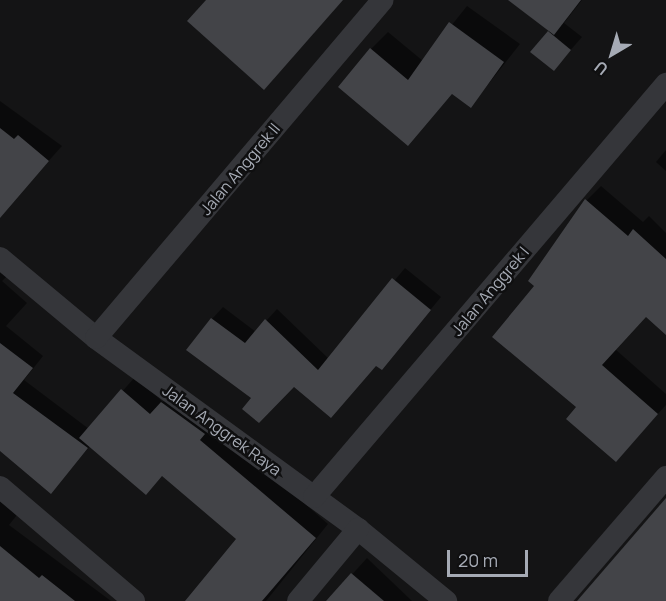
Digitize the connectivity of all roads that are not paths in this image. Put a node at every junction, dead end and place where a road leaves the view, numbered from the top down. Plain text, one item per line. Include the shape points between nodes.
1 (383, 0) edge
2 (666, 84) edge
3 (0, 258) edge
4 (96, 338) junction
5 (666, 477) edge
6 (0, 487) edge
7 (314, 497) junction
8 (358, 529) junction
9 (134, 601) edge
10 (298, 601) edge
11 (446, 601) edge
12 (559, 601) edge

1 - 4 street, Jalan Anggrek II
2 - 7 street, Jalan Anggrek I
3 - 4 street, Jalan Anggrek Raya
4 - 7 street, Jalan Anggrek Raya
5 - 12 street
6 - 9 street
7 - 8 street, Jalan Anggrek Raya
8 - 10 street
8 - 11 street, Jalan Anggrek Raya

